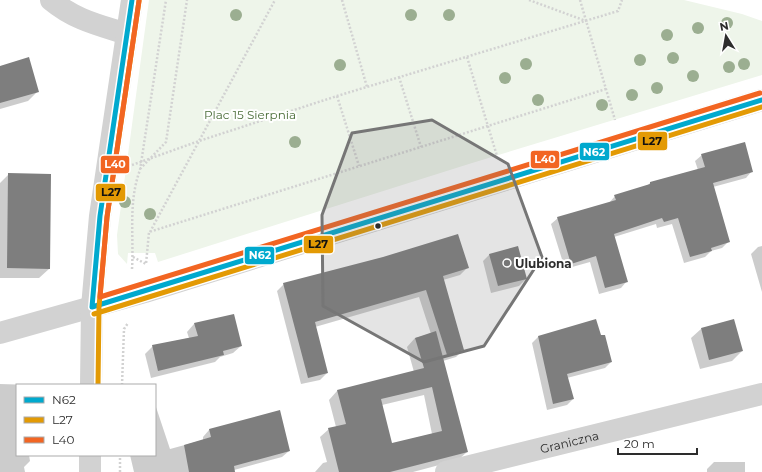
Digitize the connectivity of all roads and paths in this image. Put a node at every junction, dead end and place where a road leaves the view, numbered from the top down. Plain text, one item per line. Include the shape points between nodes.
1 (51, 0) edge
2 (132, 0) edge
3 (166, 0) edge
4 (187, 0) edge
5 (275, 0) edge
6 (342, 0) edge
7 (529, 0) edge
8 (580, 0) edge
9 (622, 0) edge
10 (587, 21) junction
11 (127, 34) junction
12 (467, 57) junction
13 (400, 77) junction
14 (367, 87) junction
15 (606, 89) junction
16 (337, 96) junction
17 (762, 100) edge
18 (616, 123) dead end
19 (488, 126) junction
20 (199, 141) junction
21 (421, 147) junction
22 (152, 157) junction
23 (498, 159) dead end
24 (141, 160) junction
25 (129, 166) dead end
26 (359, 166) junction
27 (140, 170) junction
28 (149, 232) junction
29 (92, 307) junction
30 (130, 318) dead end
31 (0, 334) edge
32 (91, 384) edge
33 (122, 384) edge
34 (762, 394) edge
35 (90, 456) edge
36 (120, 456) edge
37 (90, 472) edge
38 (120, 472) edge
39 (446, 472) edge

1 - 11 street via 80,19
2 - 11 street
3 - 24 path
4 - 22 path via 166,142
5 - 20 path
6 - 14 path
7 - 10 path
8 - 10 path
9 - 10 path via 618,11
10 - 12 path
10 - 15 path
11 - 29 street via 100,216
12 - 13 path
12 - 19 path
13 - 14 path
13 - 21 path
14 - 16 path
15 - 18 path
15 - 19 path
16 - 20 path
16 - 26 path
17 - 29 street
19 - 21 path
19 - 23 path
20 - 22 path
20 - 28 path
21 - 26 path
22 - 24 path
22 - 27 path
24 - 25 path
24 - 27 path
26 - 28 path
27 - 28 path via 131,212 133,257 146,264
29 - 31 street
29 - 32 street
30 - 33 path via 124,329
34 - 39 street, Graniczna
35 - 37 street
36 - 38 path

